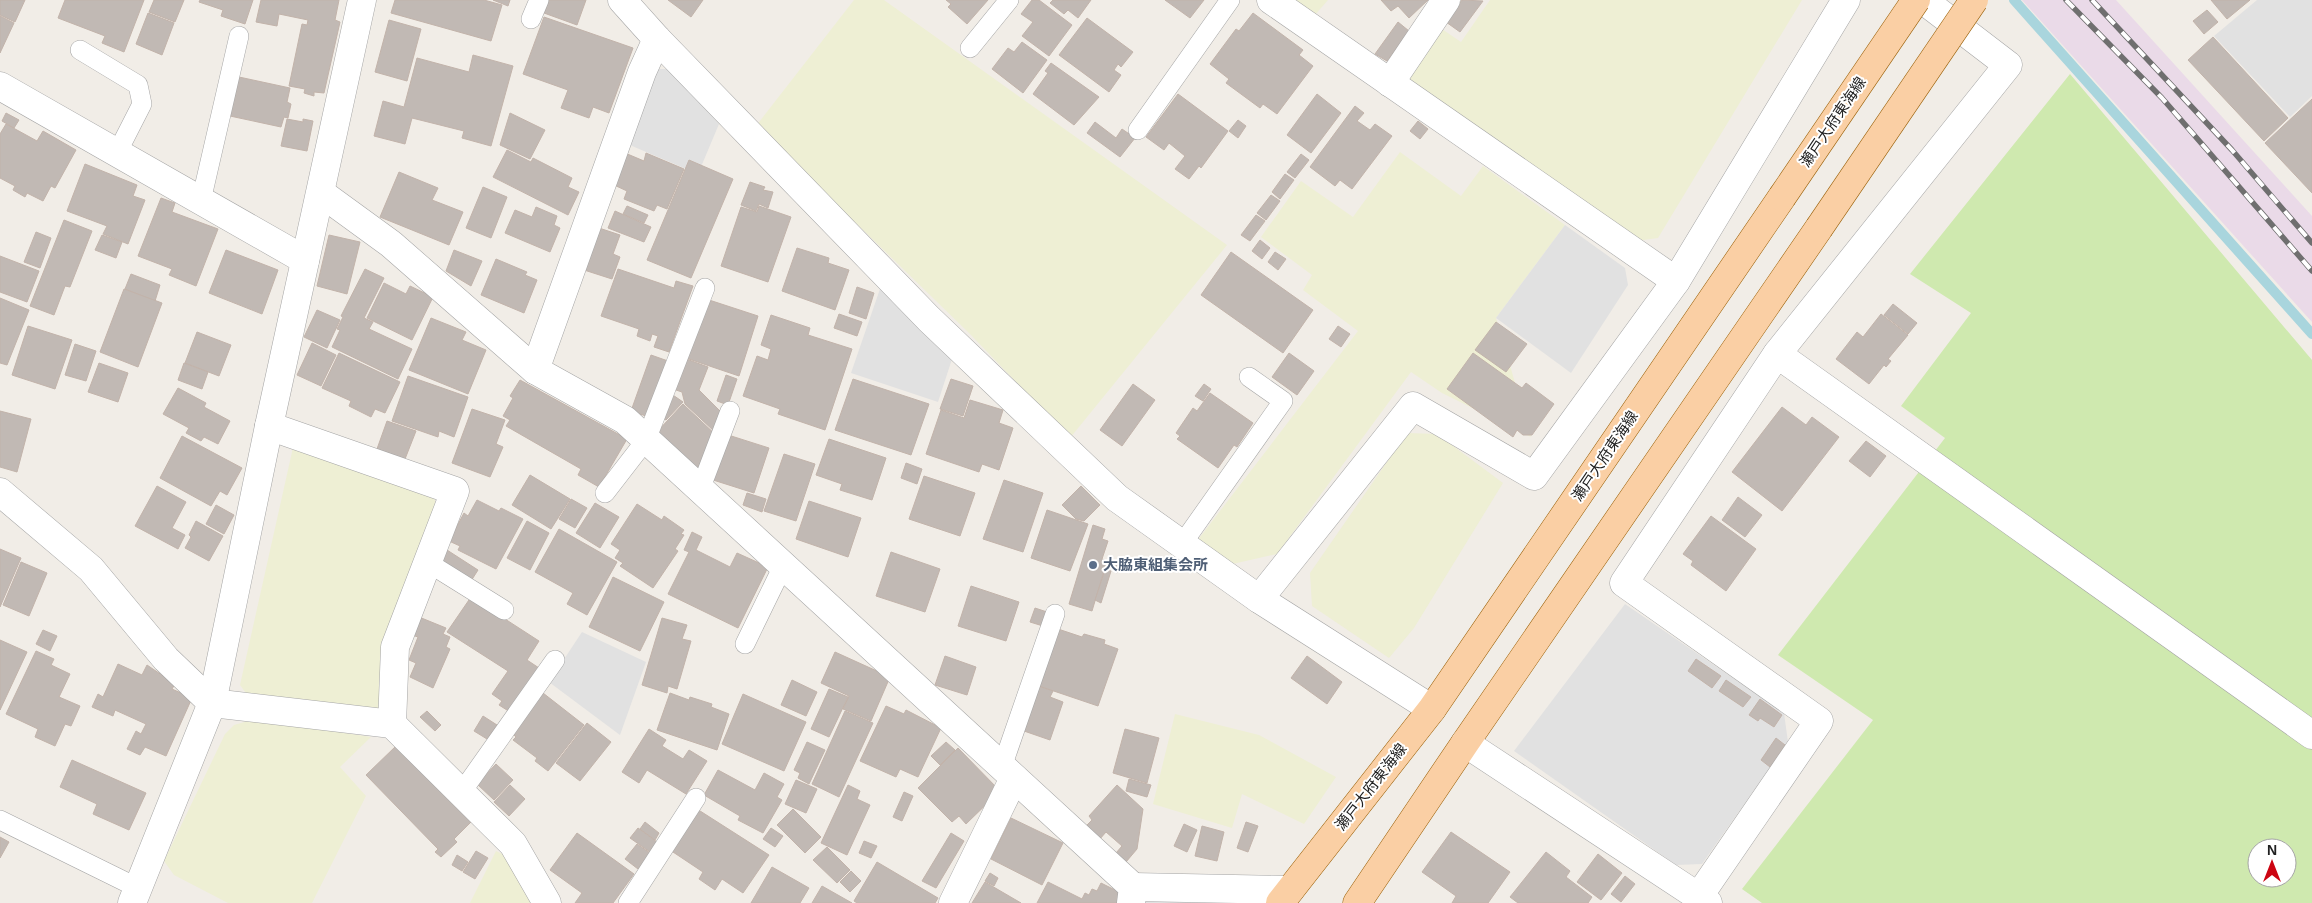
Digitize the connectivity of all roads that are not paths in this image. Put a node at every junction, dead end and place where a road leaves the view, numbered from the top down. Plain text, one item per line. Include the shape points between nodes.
1 (362, 0) edge
2 (539, 0) edge
3 (622, 0) edge
4 (1009, 0) edge
5 (1230, 0) edge
6 (1271, 0) edge
7 (1446, 0) edge
8 (1846, 0) edge
9 (1916, 0) edge
10 (1923, 0) edge
11 (1974, 0) edge
12 (531, 19) dead end
13 (239, 36) dead end
14 (657, 39) junction
15 (970, 48) dead end
16 (80, 50) dead end
17 (1390, 83) junction
18 (0, 86) edge
19 (1138, 130) dead end
20 (117, 152) junction
21 (321, 193) junction
22 (201, 201) junction
23 (305, 260) junction
24 (1676, 281) junction
25 (705, 288) dead end
26 (1777, 354) junction
27 (535, 370) junction
28 (1249, 377) dead end
29 (730, 411) dead end
30 (269, 426) junction
31 (646, 440) junction
32 (700, 490) junction
33 (0, 492) edge
34 (605, 493) dead end
35 (1182, 544) junction
36 (427, 562) junction
37 (783, 566) junction
38 (1259, 599) junction
39 (504, 610) dead end
40 (1055, 614) dead end
41 (745, 644) dead end
42 (555, 660) dead end
43 (212, 703) junction
44 (1432, 709) junction
45 (392, 724) junction
46 (2312, 735) edge
47 (1465, 743) junction
48 (1008, 772) junction
49 (462, 793) junction
50 (696, 798) dead end
51 (0, 820) edge
52 (136, 895) edge
53 (1132, 895) edge
54 (1285, 896) edge
55 (1704, 899) edge
56 (547, 903) edge
57 (628, 903) edge
58 (953, 903) edge
59 (1357, 903) edge

1 - 21 street
2 - 12 lane
3 - 14 street
4 - 15 lane
5 - 19 lane
6 - 17 street
7 - 17 street
8 - 24 street
9 - 44 main road, 瀬戸大府東海線, bridge
10 - 26 street via 2008,66
11 - 47 main road, bridge
13 - 22 lane
14 - 27 street via 642,72
14 - 35 street via 929,319 1117,498
16 - 20 lane via 138,85 142,104
17 - 24 street
18 - 20 street
20 - 22 street
21 - 23 street
21 - 27 street via 391,244
22 - 23 street
23 - 30 street
24 - 38 street via 1534,476 1413,406
25 - 31 lane
26 - 46 street
26 - 55 street via 1624,583 1819,721
27 - 31 street via 625,420
28 - 35 lane via 1282,401
29 - 32 lane
30 - 36 street via 455,491
30 - 43 street
31 - 32 street
31 - 34 lane
32 - 37 street
33 - 43 street via 91,569 166,659
35 - 38 street
36 - 39 lane
36 - 45 street via 395,647
37 - 41 lane
37 - 48 street
38 - 44 street
40 - 48 lane
42 - 49 lane
43 - 45 street
43 - 52 street
44 - 54 main road, 瀬戸大府東海線
45 - 49 street
47 - 55 street
47 - 59 main road
48 - 53 street
48 - 58 street
49 - 56 street via 512,844
50 - 57 lane
51 - 52 lane
53 - 54 street

